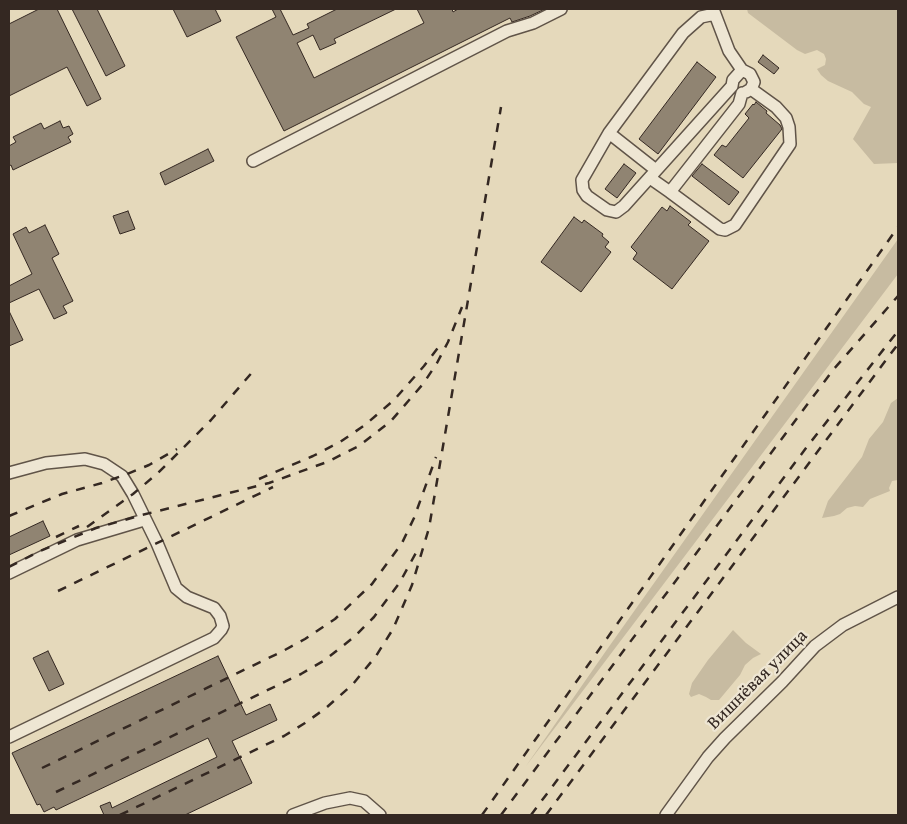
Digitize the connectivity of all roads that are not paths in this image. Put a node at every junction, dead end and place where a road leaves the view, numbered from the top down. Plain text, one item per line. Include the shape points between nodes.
1 (561, 9) edge
2 (714, 12) edge
3 (742, 70) junction
4 (741, 89) junction
5 (609, 133) junction
6 (253, 161) dead end
7 (653, 174) junction
8 (670, 192) junction
9 (9, 473) edge
10 (144, 520) junction
11 (9, 573) edge
12 (898, 597) edge
13 (9, 737) edge
14 (293, 815) edge
15 (380, 815) edge
16 (666, 815) edge

1 - 6 street via 507,31
2 - 3 street via 729,51
2 - 5 street via 701,17 683,33
3 - 4 street via 732,80
3 - 4 street via 750,74 754,82
4 - 7 street
4 - 8 street via 739,104
4 - 8 street via 776,107 786,118 790,126 790,144 735,225 725,230 720,228
5 - 7 street
5 - 7 street via 582,180 587,196 607,210 616,212
7 - 8 street
9 - 10 street via 59,461 96,461 122,476
10 - 11 street via 77,540
10 - 13 street via 176,588 217,612 222,621 221,630 214,638
12 - 16 street, Вишнёвая улица via 843,625 815,646 708,757
14 - 15 street via 350,798 364,801

